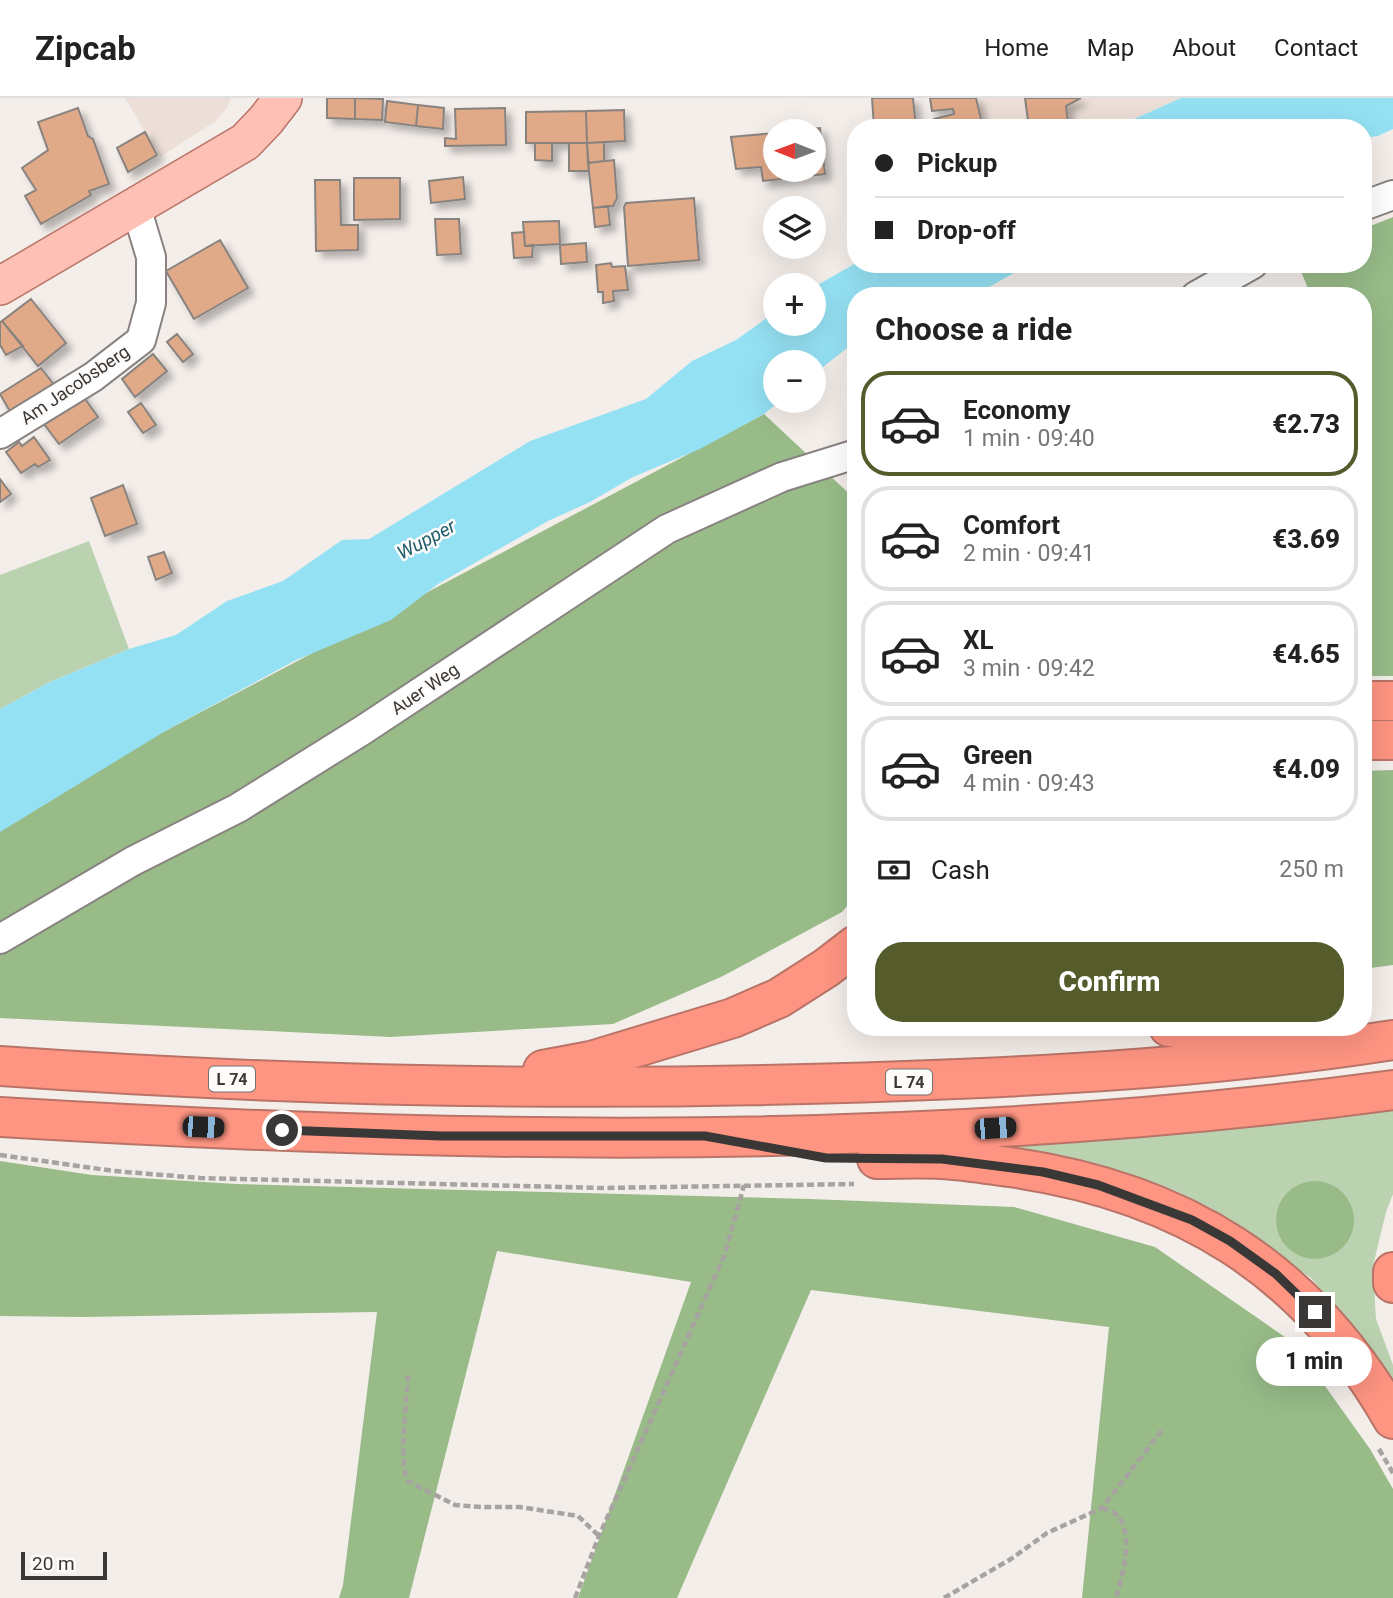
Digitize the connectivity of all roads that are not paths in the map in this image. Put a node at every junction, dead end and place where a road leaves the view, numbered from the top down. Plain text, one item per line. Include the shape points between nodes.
1 (283, 98) edge
2 (1393, 195) edge
3 (1372, 203) edge
4 (136, 206) junction
5 (1237, 273) edge
6 (0, 286) edge
7 (1212, 287) edge
8 (0, 434) edge
9 (847, 457) edge
10 (1372, 701) edge
11 (1393, 701) edge
12 (1372, 740) edge
13 (1393, 740) edge
14 (0, 939) edge
15 (847, 951) edge
16 (1319, 1036) edge
17 (1393, 1040) edge
18 (1353, 1046) junction
19 (0, 1066) edge
20 (464, 1086) junction
21 (1393, 1090) edge
22 (0, 1116) edge
23 (705, 1136) junction
24 (1393, 1272) edge
25 (1393, 1283) edge
26 (1383, 1430) edge

1 - 4 main road via 245,142
2 - 3 street
4 - 6 main road
4 - 8 street, Am Jacobsberg via 151,257 151,303 141,340 93,377
5 - 7 street
9 - 14 street, Auer Weg via 782,477 667,529 237,808 133,861
10 - 11 highway
12 - 13 highway
15 - 20 highway, L 74 via 779,998 733,1018 591,1060
16 - 18 highway, L 74
17 - 18 highway, L 74
18 - 20 highway, L 74 via 1180,1065 941,1082
19 - 20 highway, L 74
21 - 23 highway via 1183,1115 982,1129
22 - 23 highway via 441,1136
23 - 26 highway via 826,1158 942,1159 1043,1172 1098,1185 1192,1220 1276,1274 1315,1312 1350,1354
24 - 25 highway

